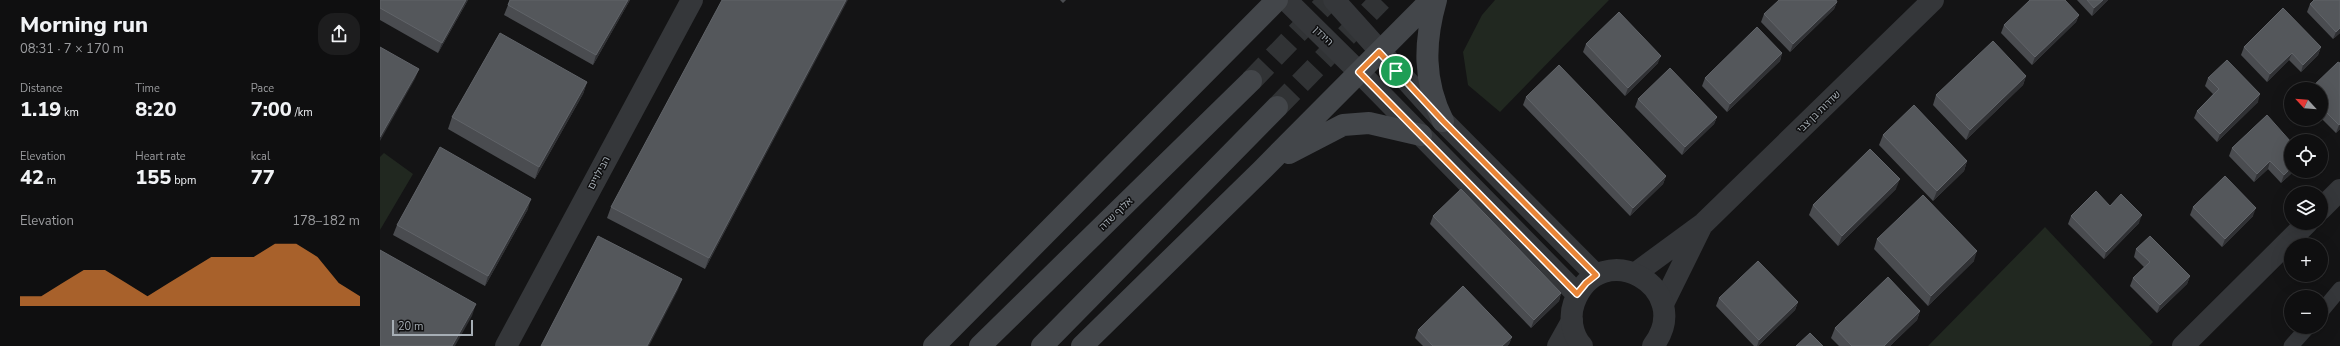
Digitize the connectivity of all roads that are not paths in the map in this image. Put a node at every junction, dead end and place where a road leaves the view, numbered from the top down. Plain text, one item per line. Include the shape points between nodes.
1 (692, 0) edge
2 (1277, 0) edge
3 (1286, 0) edge
4 (1334, 0) edge
5 (1430, 0) edge
6 (1436, 0) edge
7 (1933, 0) edge
8 (1379, 52) junction
9 (1359, 72) junction
10 (1251, 81) tunnel mouth
11 (1278, 107) tunnel mouth
12 (1443, 121) junction
13 (1421, 135) junction
14 (1262, 170) junction
15 (2340, 190) edge
16 (2328, 202) edge
17 (1704, 223) junction
18 (2300, 230) edge
19 (1636, 273) junction
20 (1596, 275) junction
21 (2340, 289) edge
22 (1577, 294) junction
23 (1663, 304) junction
24 (2328, 304) edge
25 (1572, 321) junction
26 (2302, 334) edge
27 (1663, 340) edge
28 (506, 346) edge
29 (934, 346) edge
30 (980, 346) edge
31 (1042, 346) edge
32 (1082, 346) edge
33 (1558, 346) edge
34 (1582, 346) edge
35 (2183, 346) edge
36 (2292, 346) edge

1 - 28 street, הבילויים
2 - 29 main road
3 - 9 street, הירדן
4 - 8 street
5 - 8 main road
6 - 12 main road via 1430,20 1427,79 1432,101
7 - 17 street, שדרות בן צבי
8 - 9 main road
8 - 12 street
9 - 13 street, הירדן
9 - 14 main road
10 - 30 main road, אלוף שדה
11 - 31 main road
12 - 20 street
13 - 14 main road via 1369,124 1343,125 1308,142
13 - 22 street, הירדן
14 - 32 main road
15 - 16 street
17 - 19 street, שדרות בן צבי
17 - 23 street, שדרות בן צבי
18 - 35 street
19 - 20 street via 1609,270
19 - 23 street via 1657,291
20 - 22 street
21 - 24 lane
22 - 25 street via 1572,307
23 - 27 street
25 - 33 street
25 - 34 street via 1574,333
26 - 36 lane

